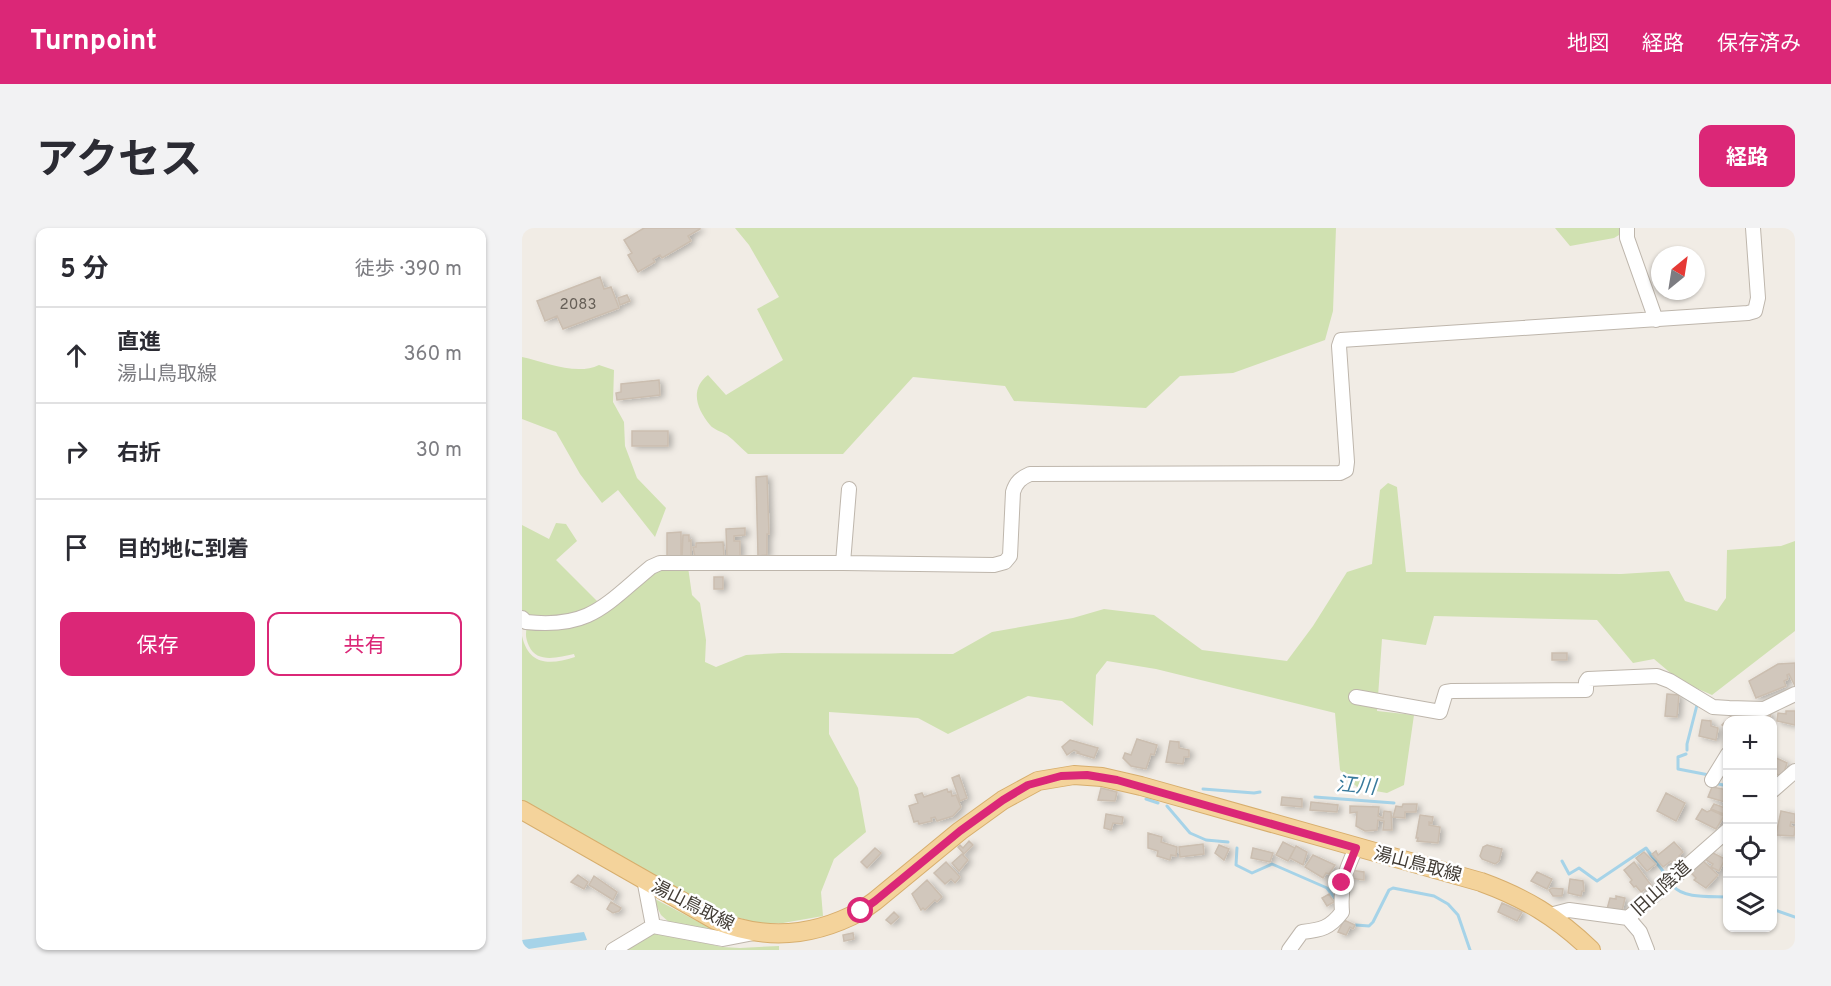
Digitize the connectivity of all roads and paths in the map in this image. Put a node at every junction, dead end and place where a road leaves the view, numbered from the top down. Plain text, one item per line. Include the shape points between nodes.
1 (1627, 228) edge
2 (1753, 228) edge
3 (1656, 320) junction
4 (849, 489) dead end
5 (843, 563) junction
6 (522, 618) edge
7 (1795, 694) edge
8 (1356, 697) dead end
9 (1751, 714) edge
10 (1723, 762) edge
11 (1795, 771) edge
12 (1712, 780) dead end
13 (1777, 787) edge
14 (522, 810) edge
15 (1723, 834) edge
16 (1356, 848) junction
17 (644, 879) junction
18 (1550, 915) junction
19 (1628, 918) junction
20 (653, 926) junction
21 (755, 933) junction
22 (614, 950) edge
23 (1289, 950) edge
24 (1591, 950) edge
25 (1647, 950) edge

1 - 3 street via 1627,238
2 - 3 street via 1758,298 1755,311
3 - 5 street via 1341,340 1347,462 1346,470 1340,473 1030,474 1015,485 1013,492 1010,556 1005,562
4 - 5 street
5 - 6 street via 660,563 585,618 543,624
7 - 9 street
8 - 9 street via 1440,712 1446,692 1452,691 1586,690 1588,679 1657,676 1713,706
10 - 12 street
11 - 13 street
14 - 17 main road, 湯山鳥取線
15 - 19 street, 旧山陰道
16 - 18 main road, 湯山鳥取線 via 1481,882
16 - 21 main road, 湯山鳥取線 via 1125,782 1087,775 1061,776 1028,785 1003,800 849,917 791,933
16 - 23 street via 1340,893 1342,912 1330,926 1302,932
17 - 20 street
17 - 21 main road, 湯山鳥取線 via 715,920
18 - 19 street, 旧山陰道 via 1569,910
18 - 24 main road, 湯山鳥取線
19 - 25 street via 1640,932
20 - 21 street via 723,939
20 - 22 street

